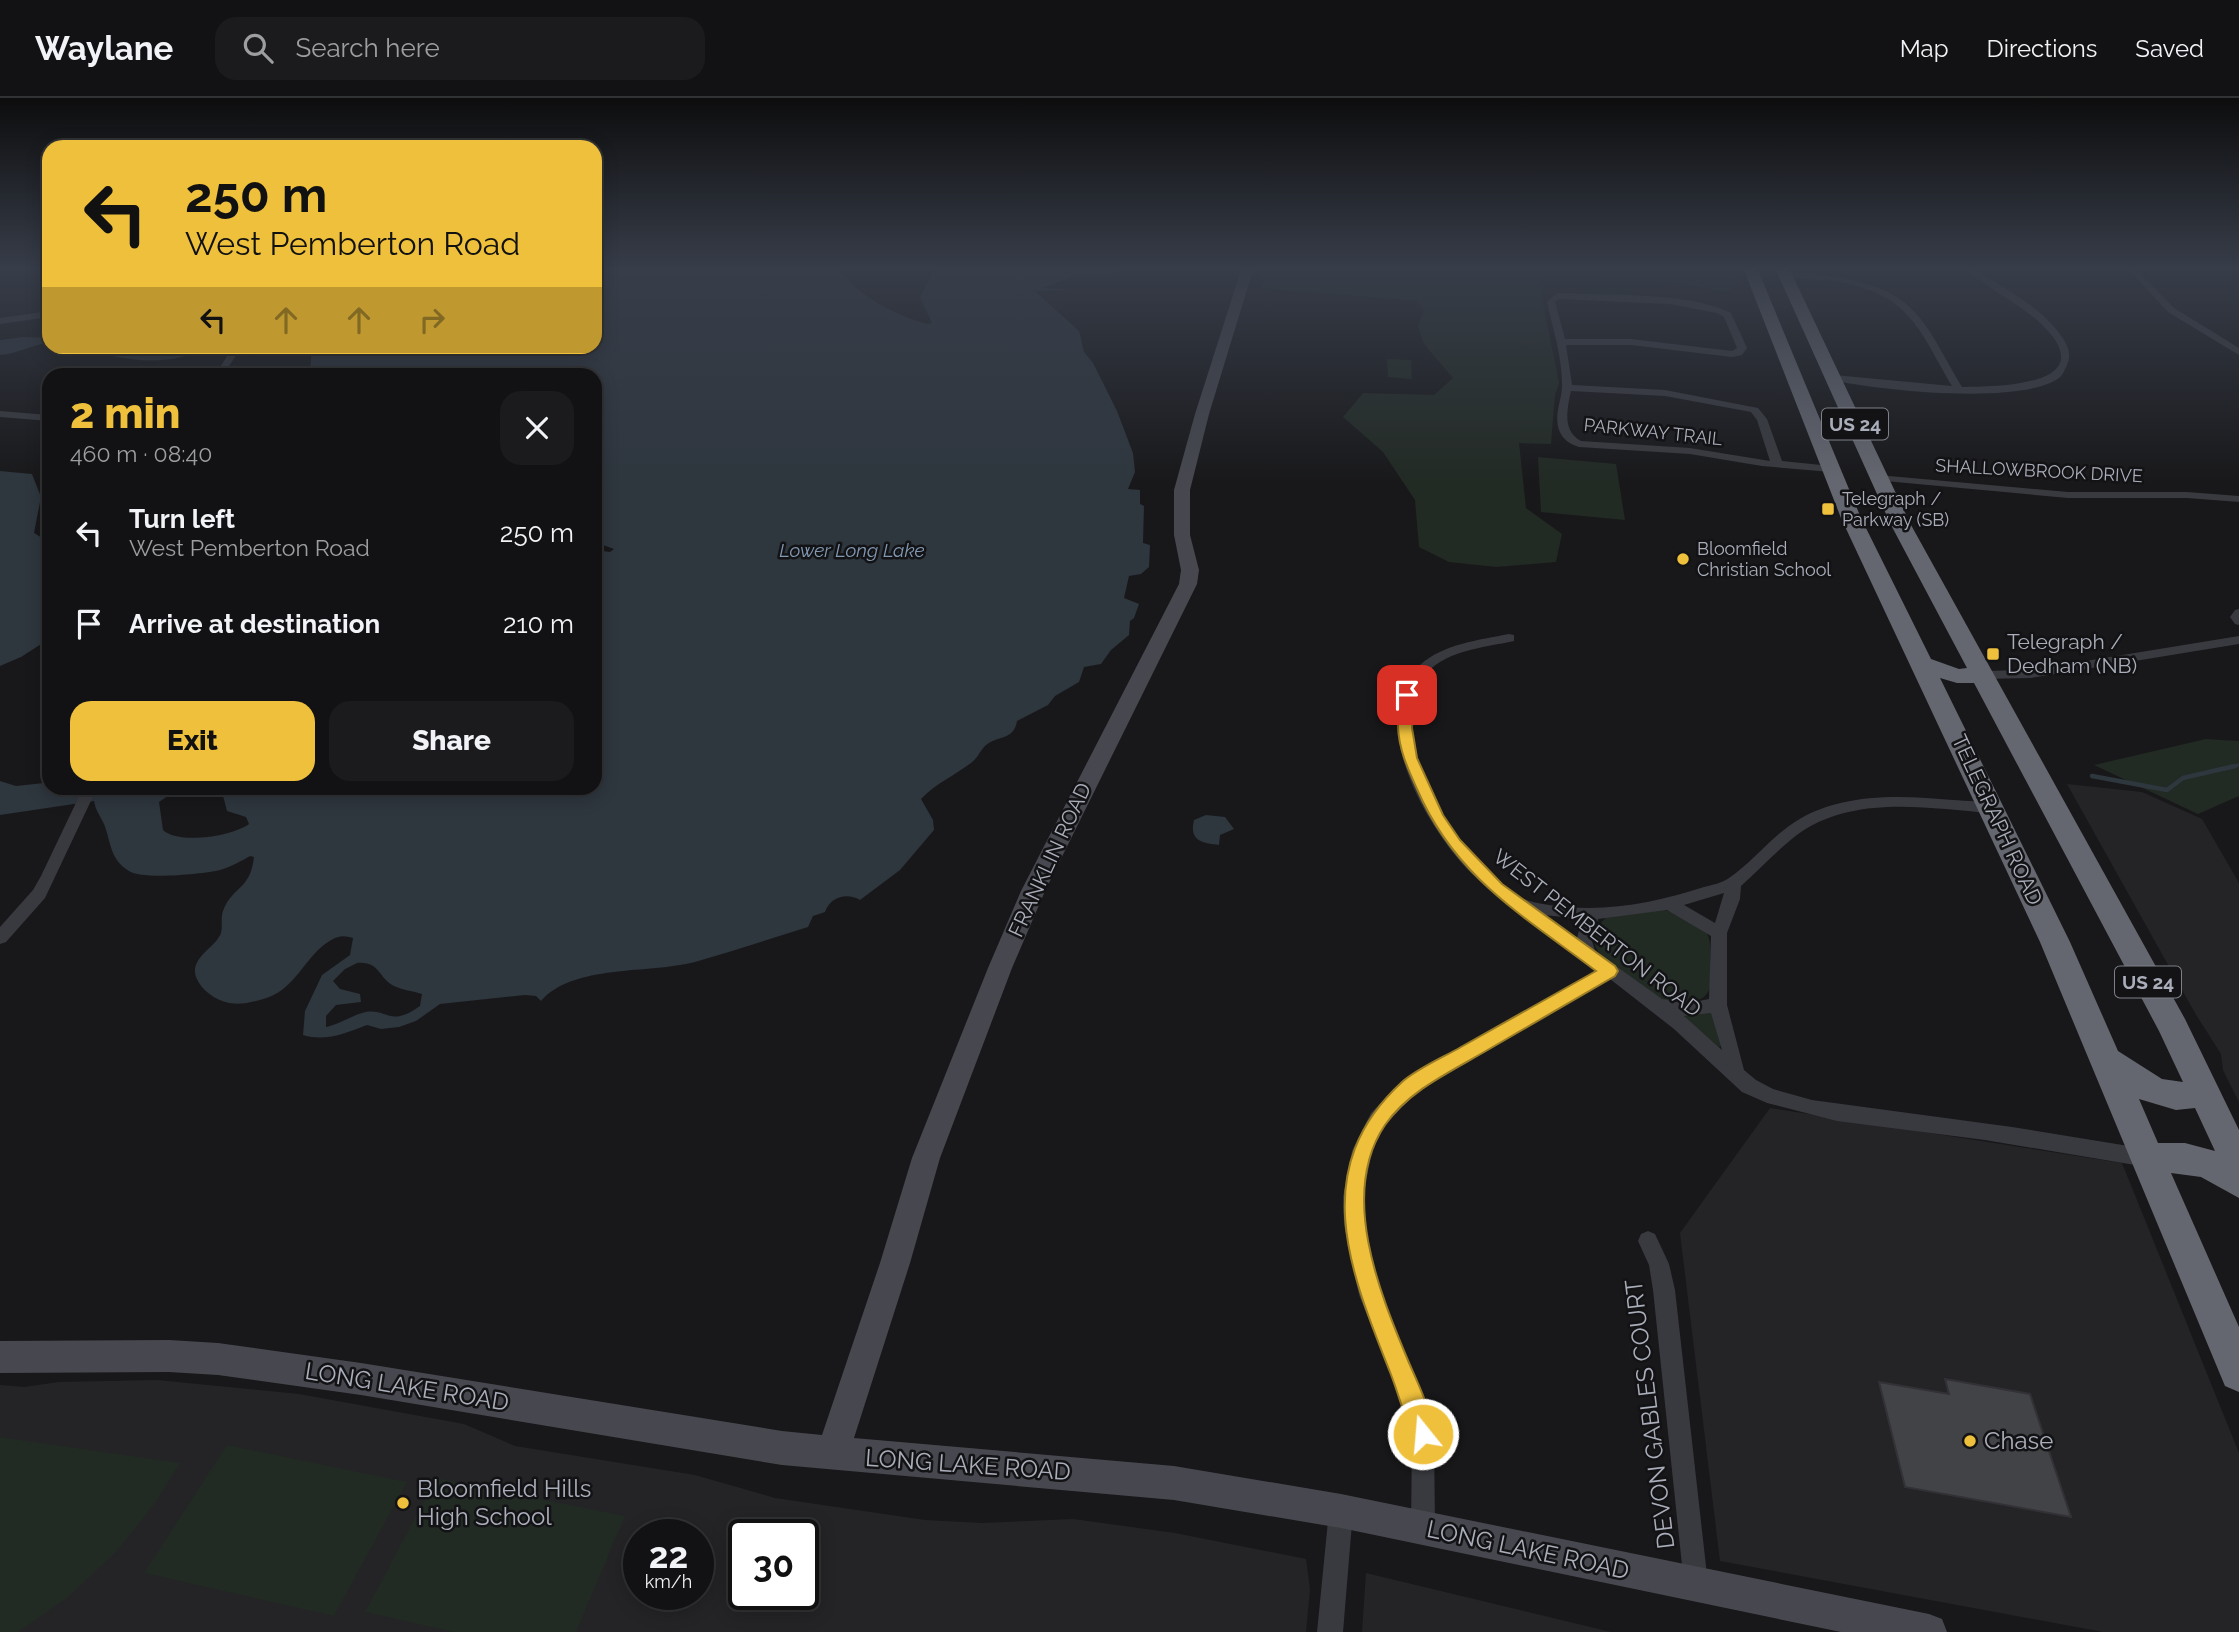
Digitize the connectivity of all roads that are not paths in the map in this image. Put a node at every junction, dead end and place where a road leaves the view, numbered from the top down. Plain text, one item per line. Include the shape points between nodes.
1 (1225, 342) edge
2 (1561, 342) joint
3 (1739, 342) edge
4 (1780, 342) edge
5 (1817, 342) edge
6 (1930, 342) edge
7 (2059, 342) edge
8 (2222, 342) edge
9 (2239, 352) edge
10 (1834, 378) junction
11 (1567, 388) junction
12 (1958, 388) junction
13 (0, 414) edge
14 (42, 417) edge
15 (1777, 464) junction
16 (1831, 469) junction
17 (1878, 478) junction
18 (2239, 499) edge
19 (1851, 518) junction
20 (1900, 525) junction
21 (2239, 612) edge
22 (2239, 621) edge
23 (1509, 638) dead end
24 (2239, 640) edge
25 (1923, 664) junction
26 (1981, 675) junction
27 (87, 795) edge
28 (1990, 808) junction
29 (1733, 884) junction
30 (1518, 904) junction
31 (1669, 904) junction
32 (1591, 915) junction
33 (1719, 933) junction
34 (0, 938) edge
35 (1588, 954) junction
36 (1609, 971) junction
37 (1718, 1005) junction
38 (1659, 1006) junction
39 (2106, 1060) junction
40 (1735, 1074) junction
41 (2203, 1092) junction
42 (2147, 1158) junction
43 (2239, 1166) edge
44 (2239, 1182) edge
45 (1648, 1241) dead end
46 (0, 1357) edge
47 (2239, 1372) edge
48 (832, 1454) junction
49 (1341, 1511) junction
50 (1423, 1528) junction
51 (1696, 1584) junction
52 (1330, 1632) edge
53 (1929, 1632) edge

1 - 48 street, FRANKLIN ROAD via 1182,490 1188,584 1033,891 995,980 926,1158
2 - 3 street via 1631,342 1732,354 1742,348
2 - 11 street
4 - 16 highway, TELEGRAPH ROAD / US 24
5 - 10 highway, US 24
6 - 12 street
7 - 12 street via 2065,362 2059,376 2040,386 2003,391
8 - 9 street
10 - 12 street
10 - 17 highway, US 24
11 - 15 street via 1665,393 1754,410 1762,419
11 - 15 street, PARKWAY TRAIL via 1562,410 1564,433 1574,442 1690,451
13 - 14 street
15 - 16 street, PARKWAY TRAIL
16 - 19 highway, TELEGRAPH ROAD / US 24
17 - 18 street, SHALLOWBROOK DRIVE via 2068,495
17 - 20 highway, US 24
19 - 20 highway via 1873,517
19 - 25 highway, TELEGRAPH ROAD / US 24
20 - 26 highway, US 24
21 - 22 street
23 - 30 street, WEST PEMBERTON ROAD via 1462,648 1430,663 1411,686 1405,728 1415,771 1444,830 1479,873
24 - 26 street via 2031,674
25 - 26 highway via 1957,676
25 - 28 highway, TELEGRAPH ROAD / US 24
26 - 41 highway, US 24 via 2174,1028
27 - 34 street via 39,894
28 - 29 street via 1895,801 1829,811 1789,833
28 - 39 highway, TELEGRAPH ROAD / US 24
29 - 31 street
29 - 33 street
30 - 32 street
30 - 35 street, WEST PEMBERTON ROAD
31 - 32 street
31 - 33 street
32 - 35 street via 1584,941
33 - 37 street
35 - 36 street, WEST PEMBERTON ROAD
36 - 38 street, WEST PEMBERTON ROAD
36 - 50 street via 1410,1086 1378,1119 1362,1151 1353,1197 1354,1225 1370,1295 1423,1434
37 - 38 street via 1689,1010
37 - 40 street
38 - 40 street, WEST PEMBERTON ROAD
39 - 41 highway via 2142,1086 2163,1094
39 - 42 highway, TELEGRAPH ROAD / US 24
40 - 42 street, WEST PEMBERTON ROAD via 1756,1091 1778,1100
41 - 43 highway, US 24
42 - 44 highway via 2203,1160
42 - 47 highway, TELEGRAPH ROAD / US 24
45 - 51 street, DEVON GABLES COURT via 1664,1290
46 - 48 street, LONG LAKE ROAD via 169,1356 258,1364
48 - 49 street, LONG LAKE ROAD via 1148,1480
49 - 50 street, LONG LAKE ROAD
49 - 52 street
50 - 51 street, LONG LAKE ROAD
51 - 53 street, LONG LAKE ROAD

